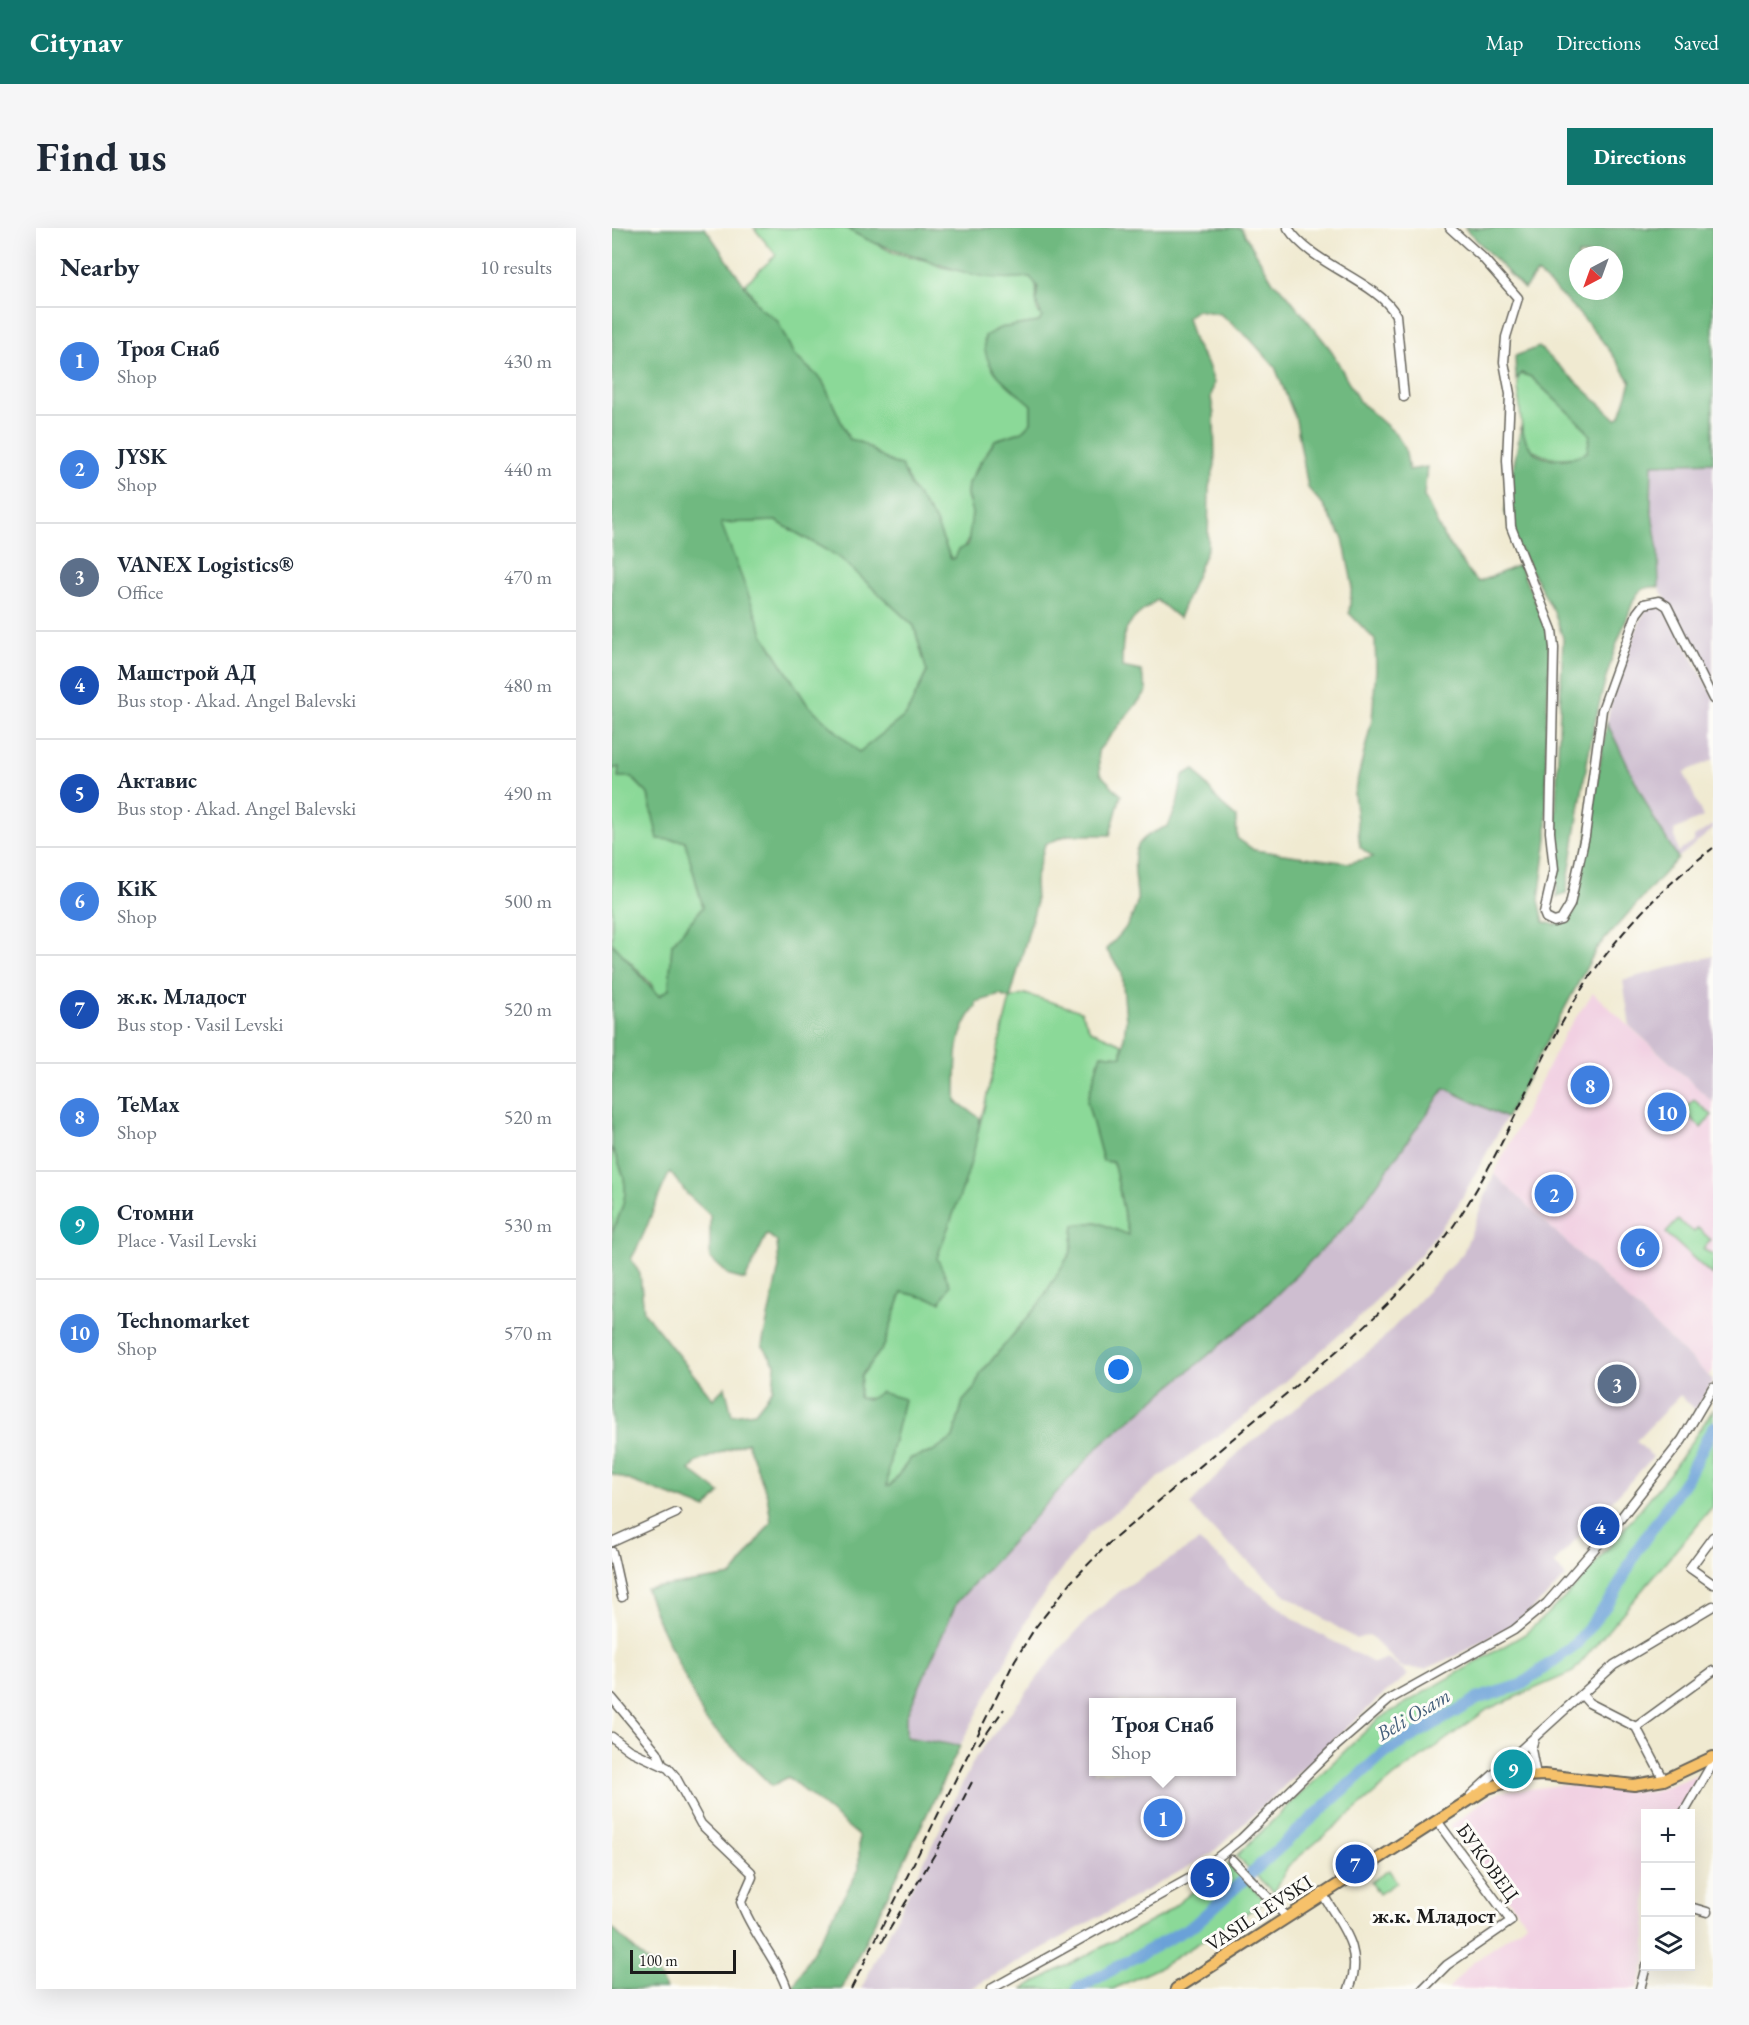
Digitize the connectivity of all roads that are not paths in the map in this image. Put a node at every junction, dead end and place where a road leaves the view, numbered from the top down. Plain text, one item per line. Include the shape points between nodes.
1 (1288, 228) edge
2 (1450, 228) edge
3 (1404, 397) dead end
4 (1713, 699) edge
5 (1713, 1387) edge
6 (676, 1513) dead end
7 (1713, 1537) edge
8 (612, 1542) edge
9 (612, 1552) edge
10 (1713, 1584) edge
11 (622, 1597) dead end
12 (1713, 1606) edge
13 (1713, 1671) edge
14 (1582, 1695) junction
15 (612, 1698) edge
16 (1636, 1727) junction
17 (612, 1737) edge
18 (1534, 1739) junction
19 (1713, 1757) edge
20 (1713, 1762) edge
21 (663, 1766) junction
22 (1692, 1767) junction
23 (1536, 1775) junction
24 (1664, 1780) junction
25 (1700, 1783) junction
26 (1461, 1804) junction
27 (1686, 1809) edge
28 (1437, 1821) junction
29 (1232, 1860) dead end
30 (1322, 1893) junction
31 (1695, 1908) edge
32 (1707, 1911) dead end
33 (1286, 1916) junction
34 (1645, 1971) edge
35 (787, 1989) edge
36 (991, 1989) edge
37 (1176, 1989) edge
38 (1349, 1989) edge
39 (1423, 1989) edge
40 (1640, 1989) edge

1 - 3 street via 1333,268 1390,305 1396,315
2 - 4 street via 1518,298 1506,338 1504,362 1510,394 1508,500 1511,526 1552,630 1554,648 1550,832 1554,869 1544,913 1549,920 1561,920 1570,905 1585,836 1602,710 1635,617 1644,604 1659,601 1667,606
5 - 36 street via 1664,1464 1573,1575 1531,1617 1383,1704 1241,1839 1194,1876
6 - 8 street
7 - 10 street via 1690,1568
9 - 11 street
12 - 14 street, VASIL LEVSKI via 1614,1665
13 - 16 street
14 - 16 street via 1589,1703
14 - 18 street, VASIL LEVSKI
15 - 21 street via 657,1752
16 - 24 street
17 - 21 street
18 - 23 street via 1531,1749
18 - 26 street, VASIL LEVSKI
19 - 22 main road
20 - 25 street
21 - 35 street via 675,1776 701,1824 751,1872 741,1902 782,1973
22 - 24 main road
22 - 25 street via 1702,1772
23 - 24 main road via 1634,1785
23 - 26 main road via 1497,1785
25 - 27 street
26 - 28 main road, VASIL LEVSKI
28 - 30 main road, VASIL LEVSKI
28 - 39 street, БУКОВЕЦ via 1511,1921 1447,1965
29 - 33 street
30 - 33 main road, VASIL LEVSKI
30 - 38 street via 1356,1955 1355,1975
31 - 32 street
33 - 37 main road, VASIL LEVSKI
34 - 40 street

